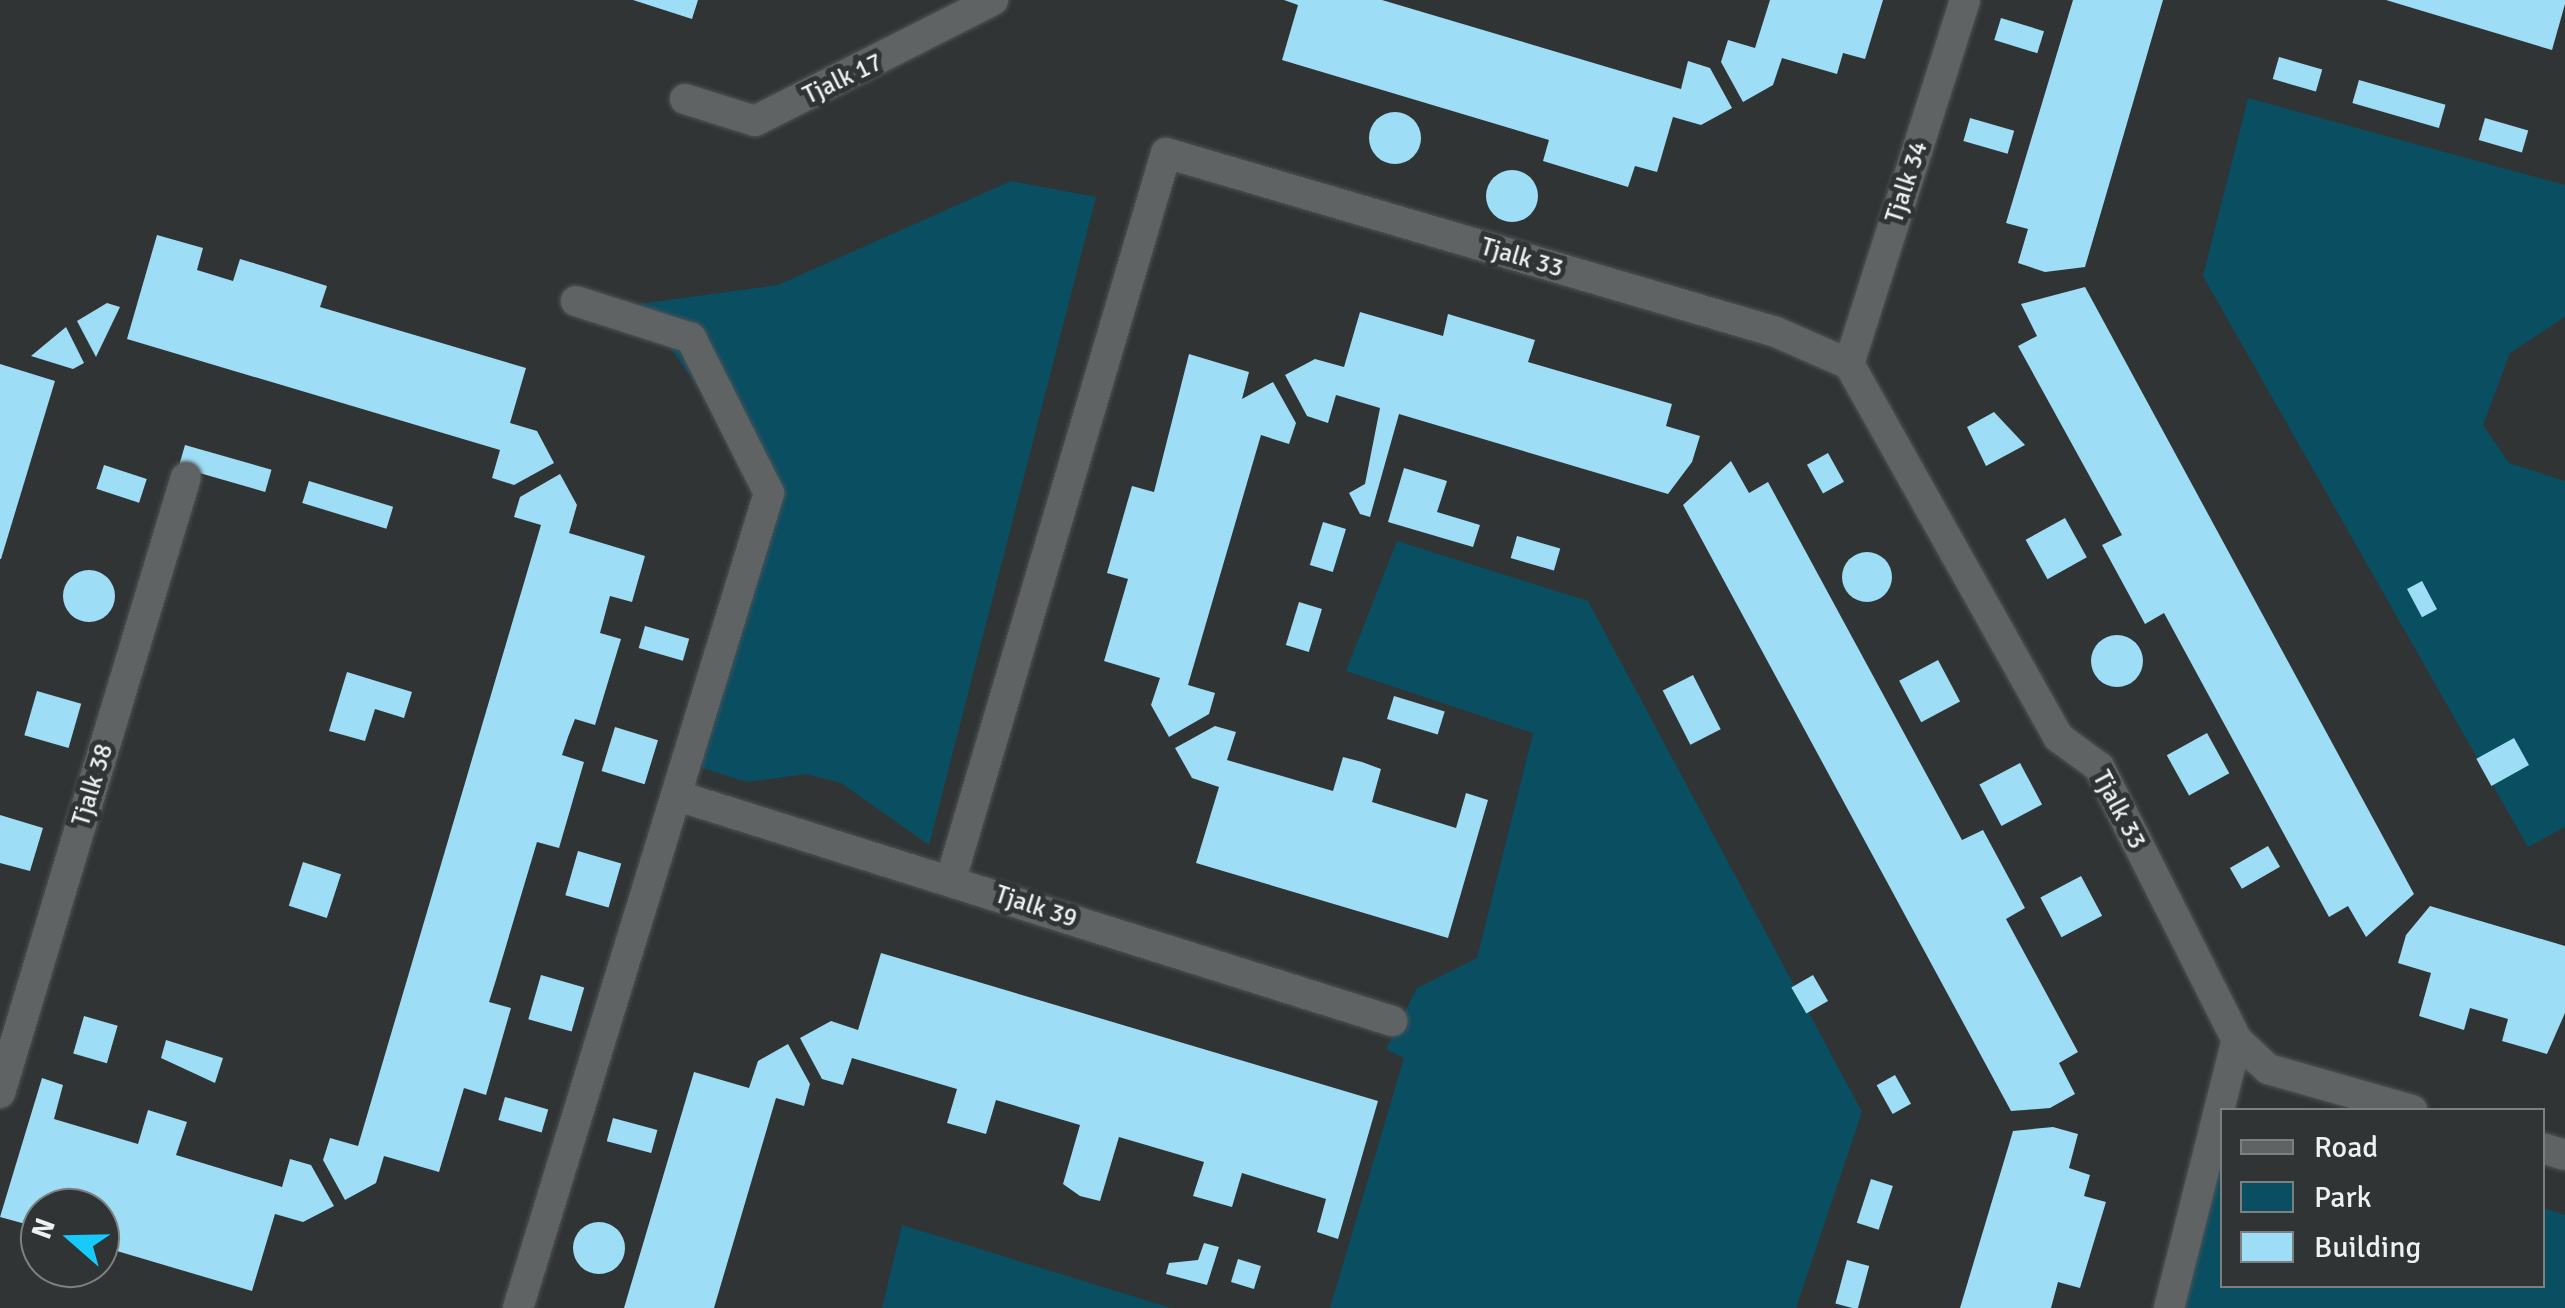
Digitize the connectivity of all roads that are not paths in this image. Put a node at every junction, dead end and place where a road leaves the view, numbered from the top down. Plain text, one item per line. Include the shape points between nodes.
1 (993, 0) edge
2 (1965, 0) edge
3 (685, 99) dead end
4 (576, 301) dead end
5 (1849, 364) junction
6 (186, 476) dead end
7 (678, 796) junction
8 (951, 880) junction
9 (1392, 1021) dead end
10 (2237, 1040) junction
11 (0, 1093) edge
12 (2405, 1108) edge
13 (518, 1308) edge
14 (2169, 1308) edge

1 - 3 street, Tjalk 17 via 755,121
2 - 5 street, Tjalk 34
4 - 7 street via 692,338 769,493
5 - 8 street, Tjalk 33 via 1776,332 1166,153
5 - 10 street, Tjalk 33 via 2058,736 2099,767
6 - 11 street, Tjalk 38
7 - 8 street, Tjalk 39
7 - 13 street
8 - 9 street, Tjalk 39
10 - 12 street, Tjalk 33 via 2268,1069
10 - 14 street

